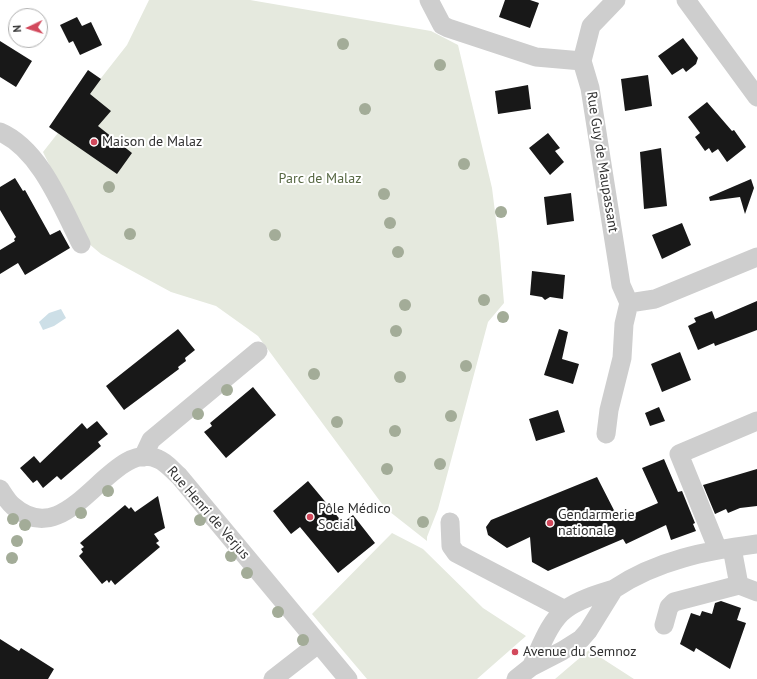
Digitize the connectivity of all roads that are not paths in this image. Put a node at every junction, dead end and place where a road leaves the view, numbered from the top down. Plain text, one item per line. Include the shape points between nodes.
1 (429, 0) edge
2 (616, 0) edge
3 (686, 0) edge
4 (582, 61) junction
5 (757, 97) edge
6 (0, 132) edge
7 (81, 244) dead end
8 (757, 257) edge
9 (629, 303) junction
10 (258, 351) dead end
11 (757, 421) edge
12 (606, 434) dead end
13 (143, 456) junction
14 (0, 489) edge
15 (450, 522) dead end
16 (757, 544) edge
17 (725, 549) junction
18 (739, 585) junction
19 (614, 589) junction
20 (757, 592) edge
21 (565, 610) junction
22 (664, 624) dead end
23 (318, 644) junction
24 (531, 667) junction
25 (273, 679) edge
26 (348, 679) edge
27 (516, 679) edge

1 - 4 street via 442,25 448,28 536,57
2 - 4 street via 590,26
3 - 5 street
4 - 9 street, Rue Guy de Maupassant via 590,88 621,285
6 - 7 street via 14,139 46,177
8 - 9 street via 655,300
9 - 12 street via 624,324 622,358 609,410
10 - 13 street via 151,440
11 - 17 street via 679,454
13 - 14 street via 125,462 59,516 42,518 24,514 13,506
13 - 23 street, Rue Henri de Verjus via 156,458 179,476
15 - 21 street via 450,536 445,550 456,553
16 - 17 street
17 - 18 street
17 - 19 street via 661,564 633,576
18 - 20 street
18 - 22 street via 674,602 669,607
19 - 21 street via 582,600
19 - 24 street via 581,638
21 - 24 street via 553,624
23 - 25 street
23 - 26 street, Rue Henri de Verjus
24 - 27 street

